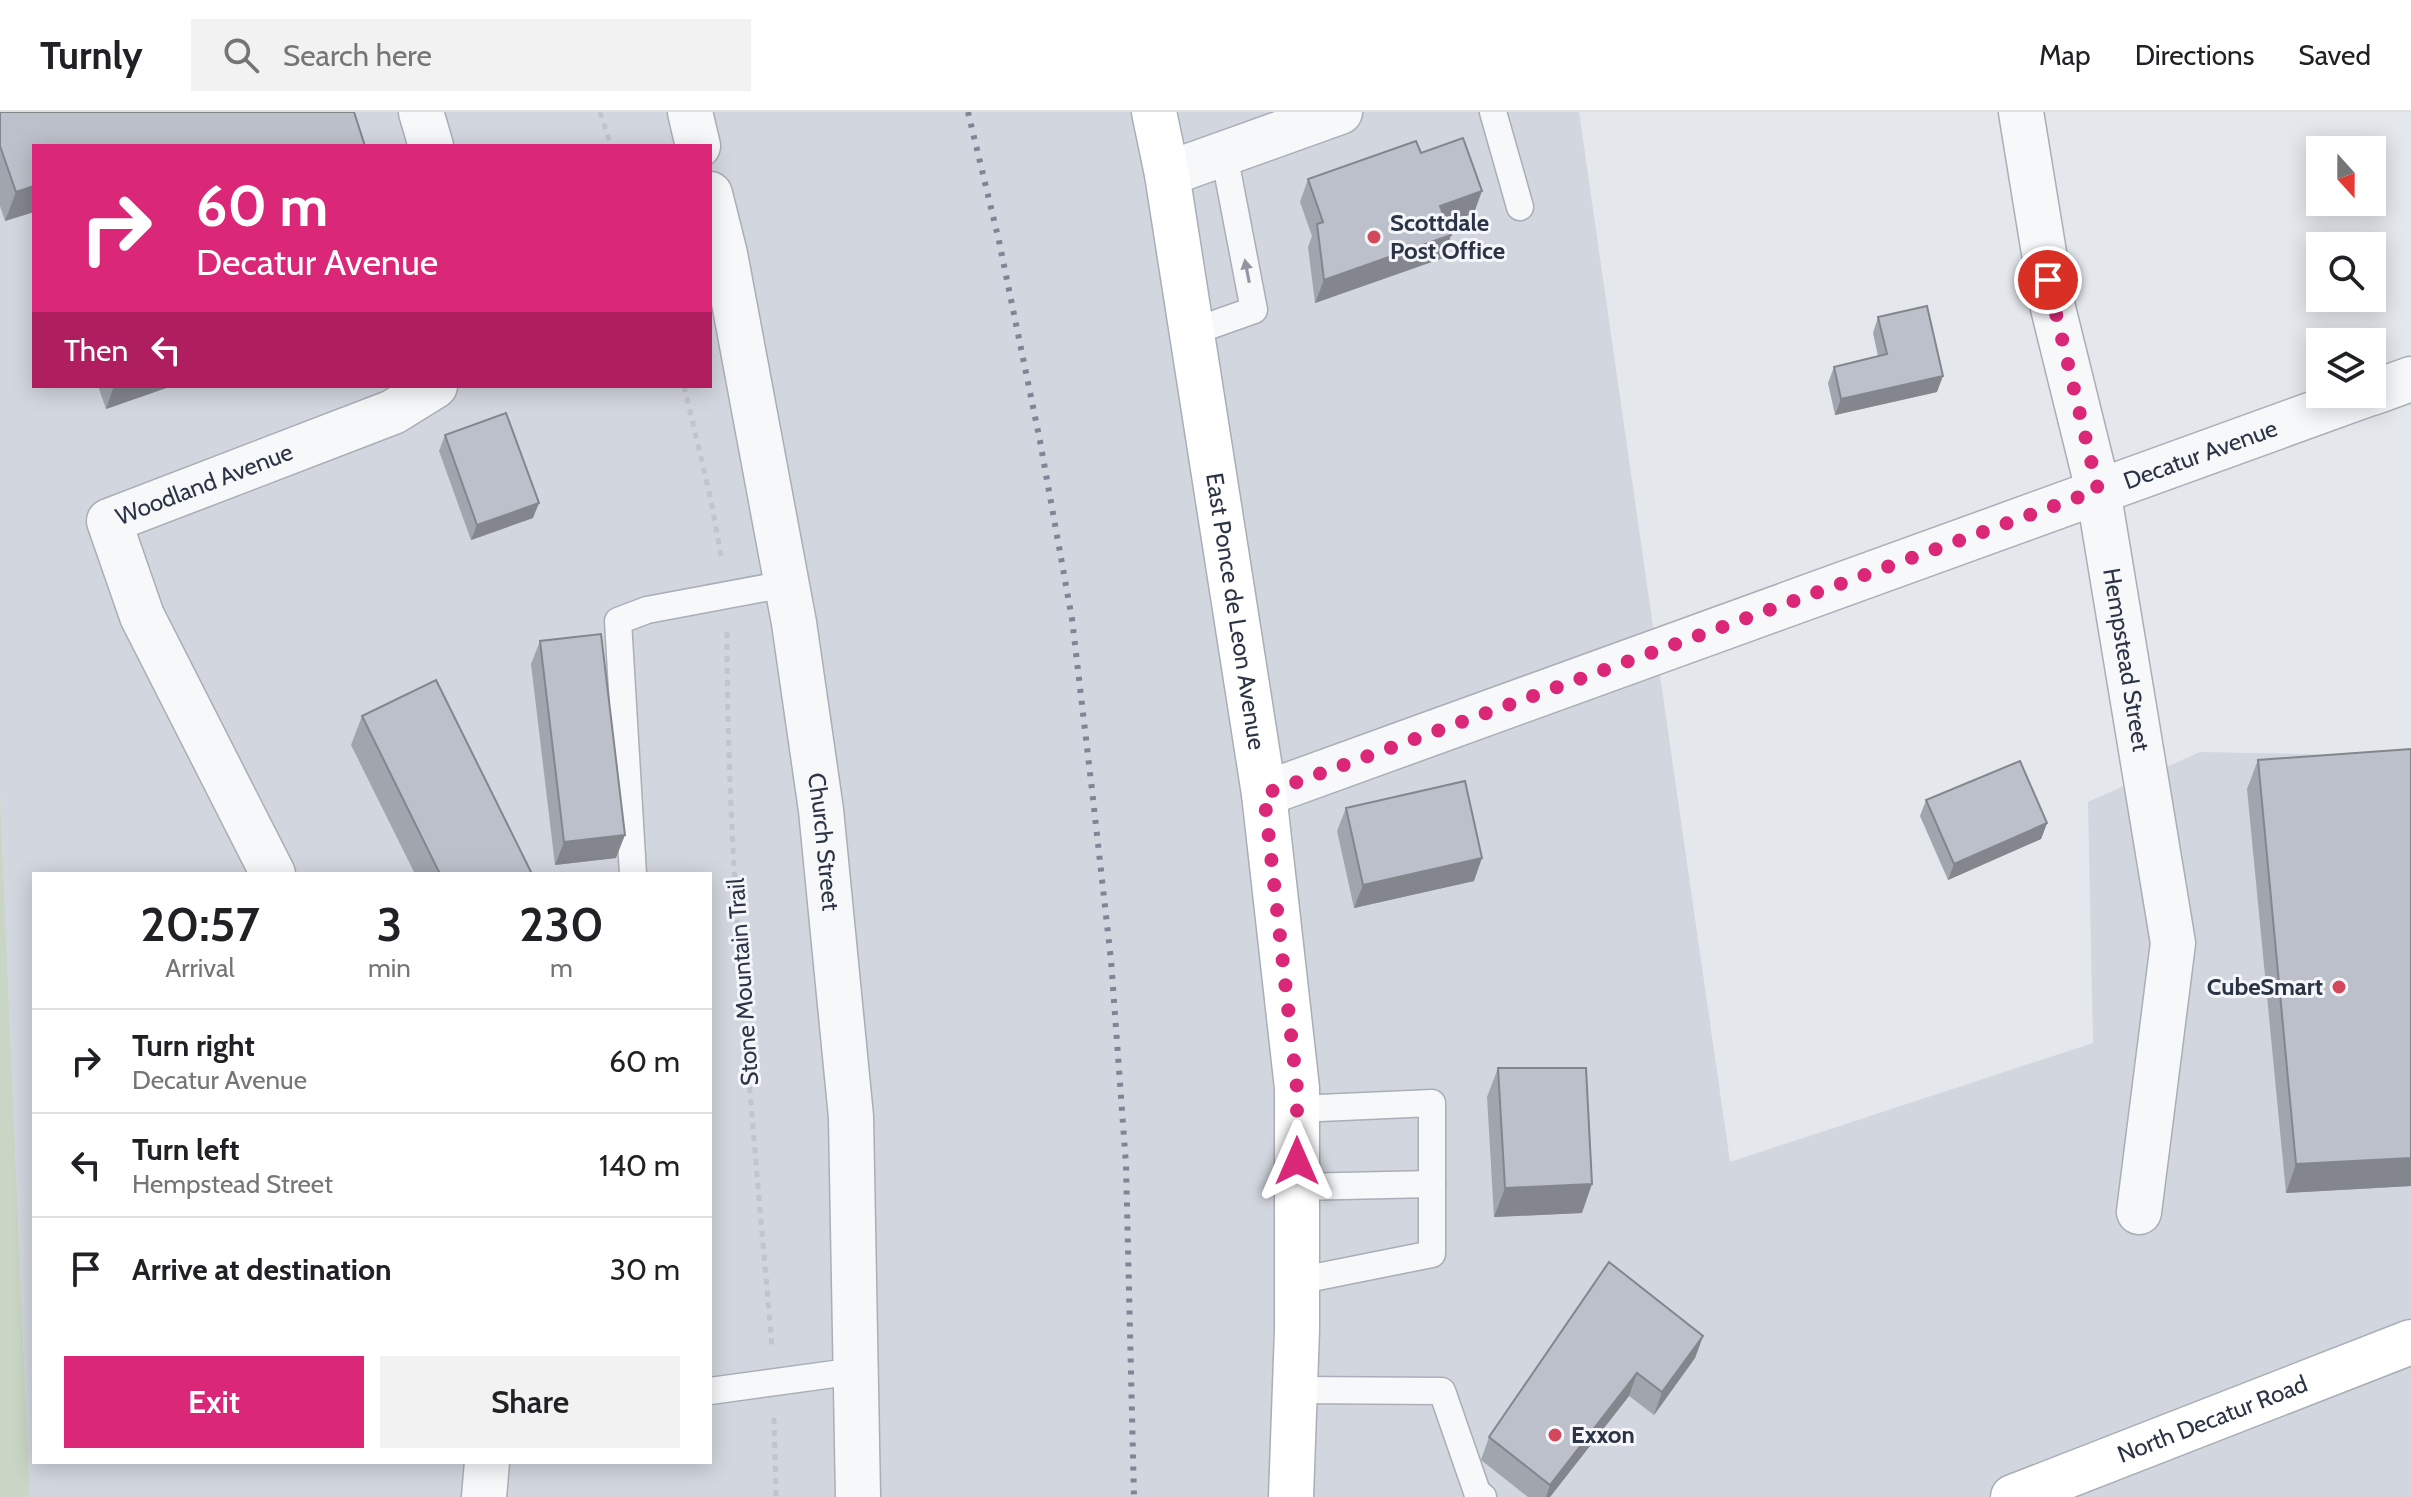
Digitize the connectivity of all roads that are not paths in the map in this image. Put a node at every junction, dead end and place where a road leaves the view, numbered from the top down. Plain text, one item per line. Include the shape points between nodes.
1 (421, 112) edge
2 (690, 112) edge
3 (1154, 112) edge
4 (1340, 112) edge
5 (1493, 112) edge
6 (2021, 112) edge
7 (430, 144) edge
8 (698, 144) edge
9 (1224, 154) junction
10 (1167, 174) junction
11 (712, 202) edge
12 (1520, 207) dead end
13 (1192, 332) junction
14 (2411, 379) edge
15 (432, 388) edge
16 (2386, 388) edge
17 (2328, 408) edge
18 (2098, 490) junction
19 (786, 584) junction
20 (1264, 794) junction
21 (272, 872) edge
22 (633, 872) edge
23 (1297, 1109) junction
24 (1432, 1184) junction
25 (1297, 1187) junction
26 (2139, 1212) dead end
27 (1297, 1281) junction
28 (2411, 1342) edge
29 (856, 1371) junction
30 (1295, 1390) junction
31 (712, 1391) edge
32 (487, 1464) edge
33 (484, 1497) edge
34 (858, 1497) edge
35 (1291, 1497) edge
36 (1483, 1497) edge
37 (2013, 1497) edge

1 - 7 street
2 - 8 street
3 - 10 main road, East Ponce de Leon Avenue
4 - 9 street
5 - 12 lane
6 - 18 street, Hempstead Street via 2053,308
9 - 10 street
13 -> 9 lane via 1254,310
10 - 13 main road, East Ponce de Leon Avenue
11 - 19 street, Church Street
13 - 20 main road, East Ponce de Leon Avenue
14 - 16 street, Decatur Avenue
15 - 21 street, Woodland Avenue via 393,412 109,521 142,616
17 - 18 street, Decatur Avenue
18 - 20 street, Decatur Avenue
18 - 26 street, Hempstead Street via 2173,943
19 - 22 lane via 647,610 618,621
19 - 29 street, Church Street via 821,810 843,1017 851,1117
20 - 23 main road, East Ponce de Leon Avenue
23 - 24 lane via 1432,1103
23 - 25 main road, East Ponce de Leon Avenue
24 - 25 lane
24 - 27 lane via 1432,1254
25 - 27 main road, East Ponce de Leon Avenue
27 - 30 main road, East Ponce de Leon Avenue
28 - 37 main road, North Decatur Road
29 - 31 lane
29 - 34 street, Church Street
30 - 35 main road, East Ponce de Leon Avenue
30 - 36 lane via 1442,1391
32 - 33 street

